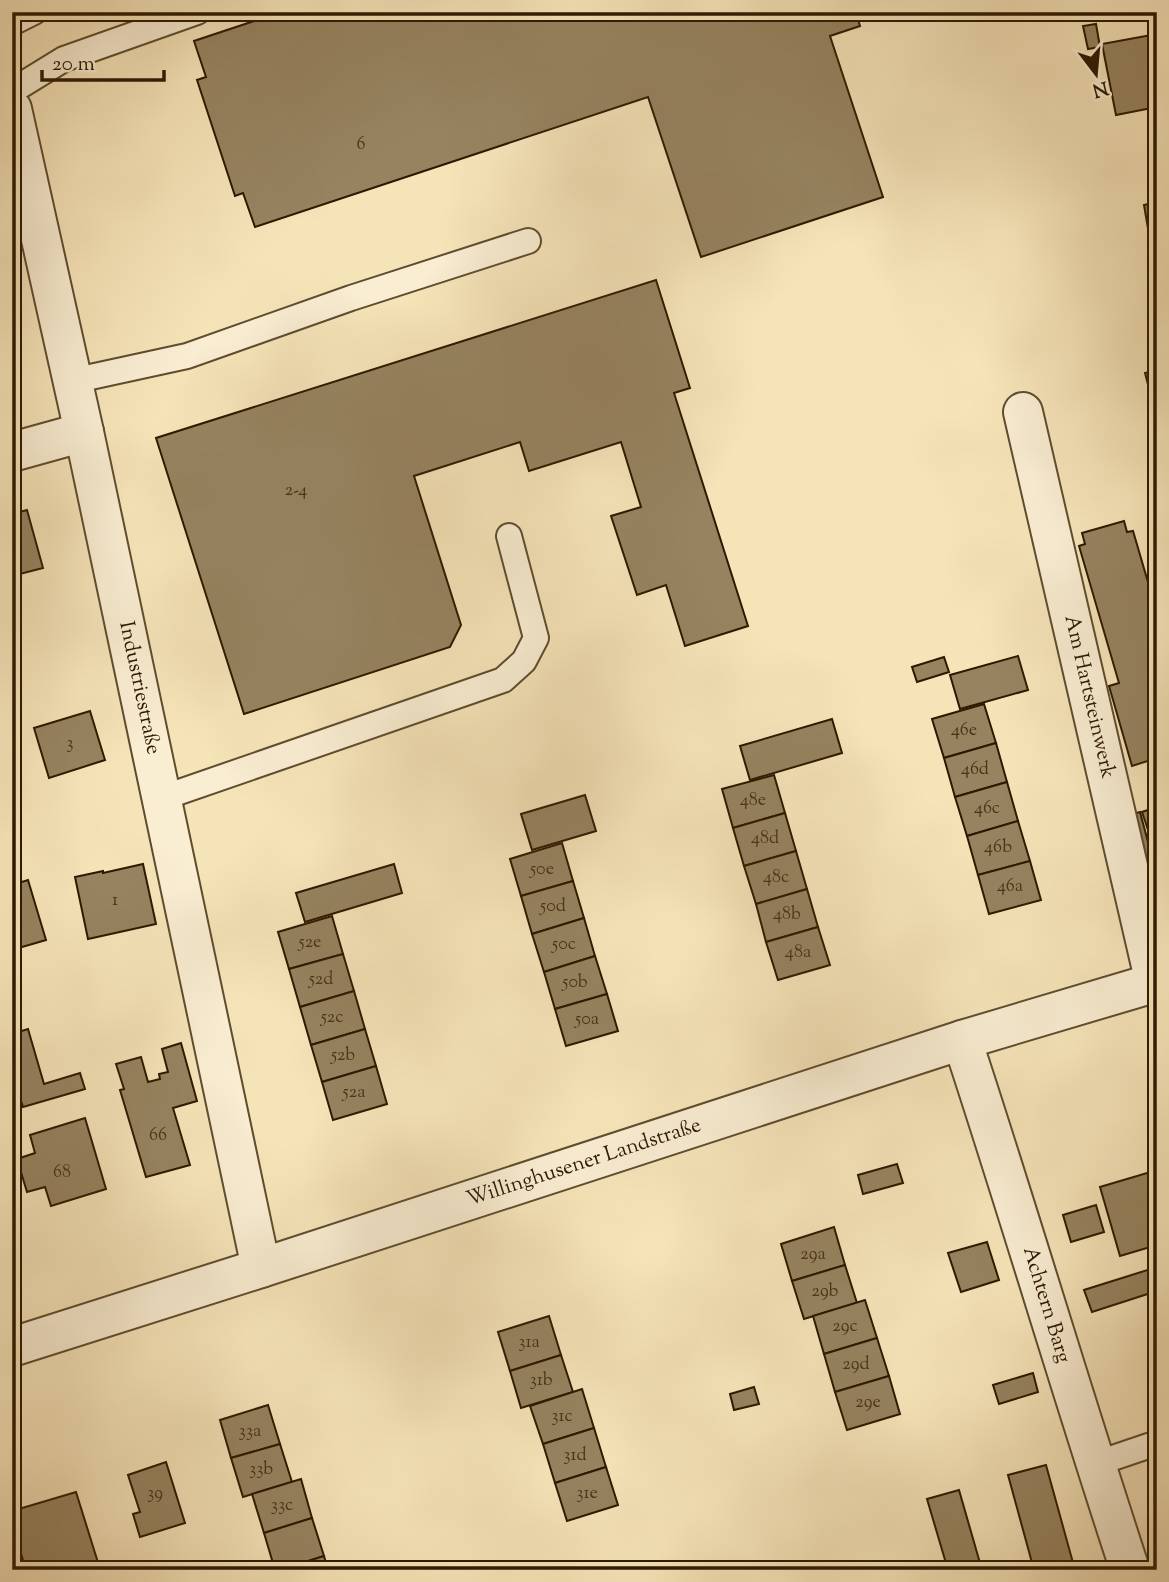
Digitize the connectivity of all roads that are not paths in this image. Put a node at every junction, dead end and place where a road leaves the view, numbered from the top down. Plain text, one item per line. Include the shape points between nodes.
1 (34, 12) edge
2 (197, 12) edge
3 (12, 23) edge
4 (12, 91) edge
5 (12, 109) edge
6 (528, 241) dead end
7 (72, 381) junction
8 (1023, 412) dead end
9 (84, 432) junction
10 (12, 452) edge
11 (509, 536) dead end
12 (162, 798) junction
13 (1156, 982) edge
14 (962, 1040) junction
15 (261, 1268) junction
16 (12, 1347) edge
17 (1157, 1443) edge
18 (1095, 1464) junction
19 (1130, 1570) edge

1 - 3 lane
2 - 4 lane via 64,59
5 - 7 street, Industriestraße
6 - 7 lane via 187,356
7 - 9 street, Industriestraße
8 - 13 street, Am Hartsteinwerk
9 - 10 street
9 - 12 street, Industriestraße
11 - 12 lane via 536,638 524,661 503,680
12 - 15 street, Industriestraße
13 - 14 street, Willinghusener Landstraße
14 - 15 street, Willinghusener Landstraße
14 - 18 street, Achtern Barg
15 - 16 street, Willinghusener Landstraße
17 - 18 lane
18 - 19 street, Achtern Barg

